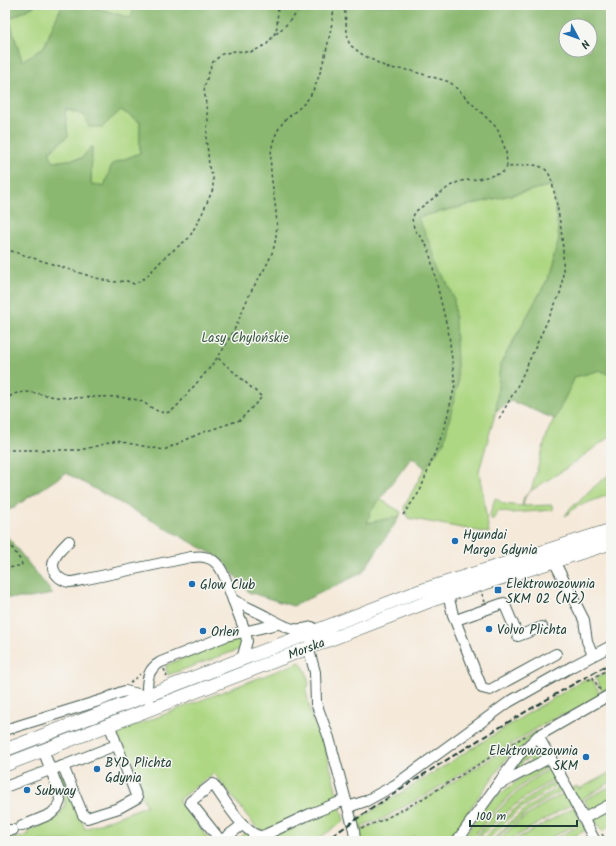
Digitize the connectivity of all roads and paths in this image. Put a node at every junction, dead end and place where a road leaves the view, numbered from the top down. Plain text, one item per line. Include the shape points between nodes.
1 (278, 5) edge
2 (304, 5) edge
3 (334, 5) edge
4 (344, 5) edge
5 (274, 36) junction
6 (507, 167) junction
7 (5, 249) edge
8 (218, 358) junction
9 (5, 401) edge
10 (499, 419) dead end
11 (5, 450) edge
12 (404, 515) dead end
13 (611, 530) edge
14 (5, 537) edge
15 (69, 542) dead end
16 (611, 543) edge
17 (554, 561) junction
18 (520, 565) junction
19 (5, 569) edge
20 (448, 595) junction
21 (233, 600) junction
22 (341, 620) junction
23 (456, 620) junction
24 (278, 624) junction
25 (542, 627) dead end
26 (245, 631) junction
27 (291, 634) junction
28 (611, 646) edge
29 (308, 647) junction
30 (556, 654) dead end
31 (594, 655) junction
32 (242, 659) junction
33 (259, 666) junction
34 (151, 670) junction
35 (607, 670) dead end
36 (593, 678) junction
37 (588, 680) dead end
38 (600, 690) dead end
39 (119, 693) junction
40 (611, 694) edge
41 (149, 702) junction
42 (109, 724) junction
43 (5, 730) edge
44 (534, 734) junction
45 (116, 745) junction
46 (5, 750) edge
47 (43, 750) junction
48 (550, 757) junction
49 (5, 765) edge
50 (63, 766) junction
51 (50, 770) junction
52 (497, 786) junction
53 (5, 787) edge
54 (347, 804) junction
55 (611, 804) edge
56 (584, 819) junction
57 (242, 825) junction
58 (13, 828) edge
59 (362, 828) dead end
60 (221, 841) edge
61 (355, 841) edge
62 (457, 841) edge
63 (595, 841) edge

1 - 5 path via 278,26
2 - 5 path
3 - 8 path via 333,18 314,90 307,100 285,119 270,153 277,220 274,250
4 - 6 path via 350,45 388,68 408,70 450,82 497,128 506,151
5 - 7 path via 262,48 249,52 234,51 222,54 212,63 204,88 208,122 206,140 212,189 189,238 166,256 145,278 134,284 127,281 113,282
6 - 10 path via 530,165 547,171 562,229 563,276 561,291 519,383
6 - 12 path via 502,173 460,181 450,186 416,211 412,218 413,228 429,251 449,335 455,386 444,430 420,491
8 - 9 path via 169,412 158,411 143,401 119,396 56,397 27,392 18,393 6,398
8 - 11 path via 262,397 240,420 201,433 164,450 116,441 80,450
13 - 18 main road, Morska
14 - 19 path via 22,565
15 - 21 lane via 61,549 53,563 53,570 59,578 69,582 191,557 204,557 220,567
16 - 17 main road, Morska
17 - 18 main road, Morska
17 - 31 lane via 584,620 587,641
18 - 20 main road, Morska
18 - 22 main road, Morska via 417,592
20 - 23 lane
20 - 29 main road, Morska
21 - 24 lane
21 - 26 lane
22 - 27 main road, Morska
22 - 29 lane
23 - 25 lane via 504,603 518,636
23 - 30 lane via 484,689 490,690
24 - 26 lane
24 - 27 lane
26 - 32 lane via 247,641
26 - 34 lane via 161,662
27 - 32 main road, Morska
27 - 33 lane via 288,649
28 - 31 lane
29 - 33 main road, Morska
29 - 54 lane via 315,672 316,703 329,738
31 - 54 lane via 509,702 395,785 366,801
32 - 41 main road, Morska
33 - 41 main road, Morska
34 - 39 path via 138,675
34 - 41 lane via 147,686
35 - 36 path
36 - 37 path
36 - 38 path
39 - 41 lane via 125,691
39 - 43 lane
40 - 44 lane
41 - 42 main road, Morska
41 - 46 main road, Morska
42 - 45 lane
42 - 47 main road, Morska
44 - 48 lane
44 - 52 lane
44 - 59 path via 422,799
45 - 50 lane
45 - 50 lane via 136,798 119,808 87,818 83,815
47 - 49 main road, Morska
47 - 51 lane
48 - 52 lane
48 - 56 lane
50 - 51 lane
51 - 53 lane
51 - 58 lane via 61,798 59,805 51,814
52 - 62 lane
54 - 57 lane via 310,814 261,836
54 - 61 lane
55 - 56 lane
56 - 63 lane
57 - 60 lane
57 - 60 lane via 213,784 190,802

